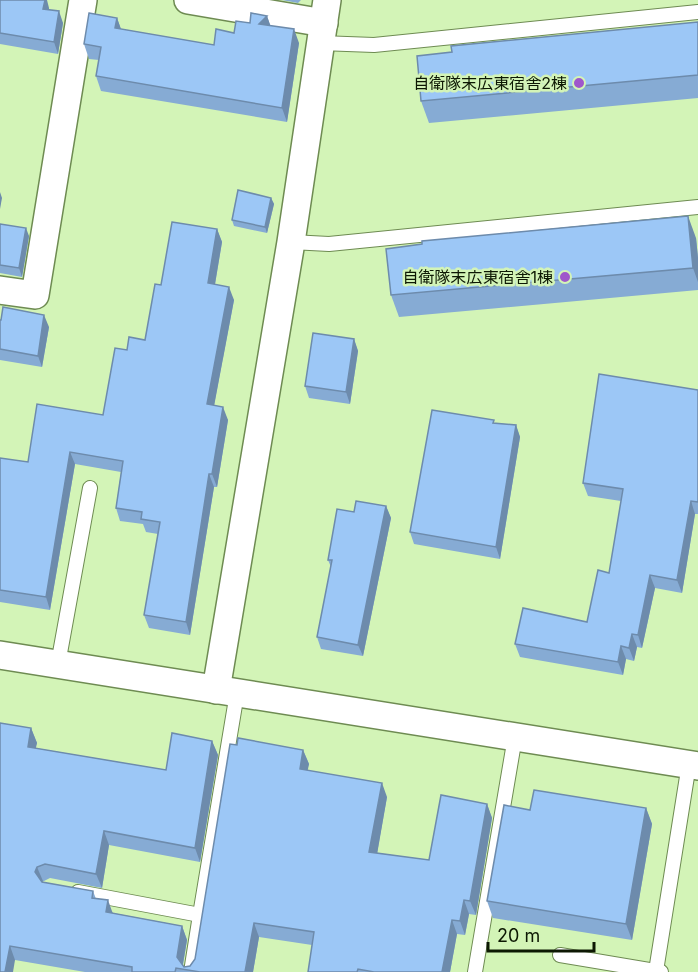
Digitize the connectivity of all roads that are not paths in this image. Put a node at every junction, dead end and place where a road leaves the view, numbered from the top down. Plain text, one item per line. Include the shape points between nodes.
1 (83, 0) edge
2 (188, 0) edge
3 (698, 12) edge
4 (324, 22) edge
5 (698, 207) edge
6 (291, 242) junction
7 (0, 290) edge
8 (90, 488) dead end
9 (0, 655) edge
10 (58, 663) junction
11 (227, 692) junction
12 (515, 737) junction
13 (693, 765) edge
14 (61, 889) edge
15 (200, 915) junction
16 (560, 955) dead end
17 (191, 972) edge
18 (475, 972) edge
19 (659, 972) edge

1 - 7 street via 35,296
2 - 4 street
3 - 4 lane via 374,45
4 - 6 street
5 - 6 lane via 329,243
6 - 11 street
8 - 10 lane
9 - 10 street
10 - 11 street
11 - 12 street
11 - 15 lane
12 - 13 street
12 - 18 lane
13 - 19 lane
14 - 15 lane
15 - 17 lane
16 - 19 lane

